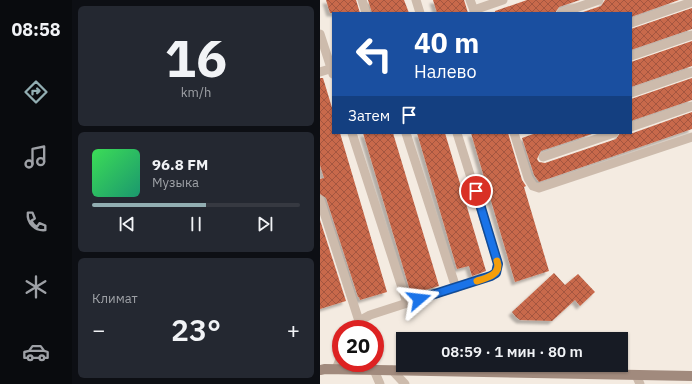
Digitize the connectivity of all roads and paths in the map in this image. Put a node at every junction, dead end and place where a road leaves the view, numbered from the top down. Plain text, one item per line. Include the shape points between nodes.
1 (362, 0) edge
2 (416, 0) edge
3 (470, 0) edge
4 (503, 0) edge
5 (599, 0) edge
6 (692, 2) edge
7 (366, 12) edge
8 (420, 12) edge
9 (474, 12) edge
10 (565, 12) edge
11 (632, 23) edge
12 (320, 34) edge
13 (692, 35) edge
14 (632, 56) edge
15 (332, 70) edge
16 (320, 72) edge
17 (692, 72) edge
18 (632, 93) edge
19 (692, 106) edge
20 (632, 127) edge
21 (352, 134) edge
22 (406, 134) edge
23 (457, 134) edge
24 (514, 134) edge
25 (611, 134) edge
26 (692, 137) edge
27 (543, 157) dead end
28 (320, 200) edge
29 (456, 288) junction
30 (406, 303) junction
31 (359, 320) edge
32 (361, 320) edge
33 (332, 369) edge
34 (320, 370) edge
35 (384, 370) edge
36 (392, 370) junction
37 (375, 372) edge
38 (692, 376) edge
39 (638, 379) edge
40 (380, 384) edge
41 (405, 384) edge

1 - 7 lane
2 - 8 lane
3 - 9 lane
4 - 9 lane
5 - 10 lane
6 - 11 lane
12 - 15 lane
13 - 14 lane
15 - 16 lane
17 - 18 lane
19 - 20 lane
21 - 30 lane
22 - 29 lane
23 - 29 lane via 498,264 496,273 491,276
24 - 26 lane via 528,178 533,186 539,188
25 - 27 lane
28 - 31 lane
29 - 30 lane
30 - 32 lane
33 - 34 main road
35 - 36 main road
36 - 39 main road
36 - 41 lane
37 - 40 lane
38 - 39 main road

